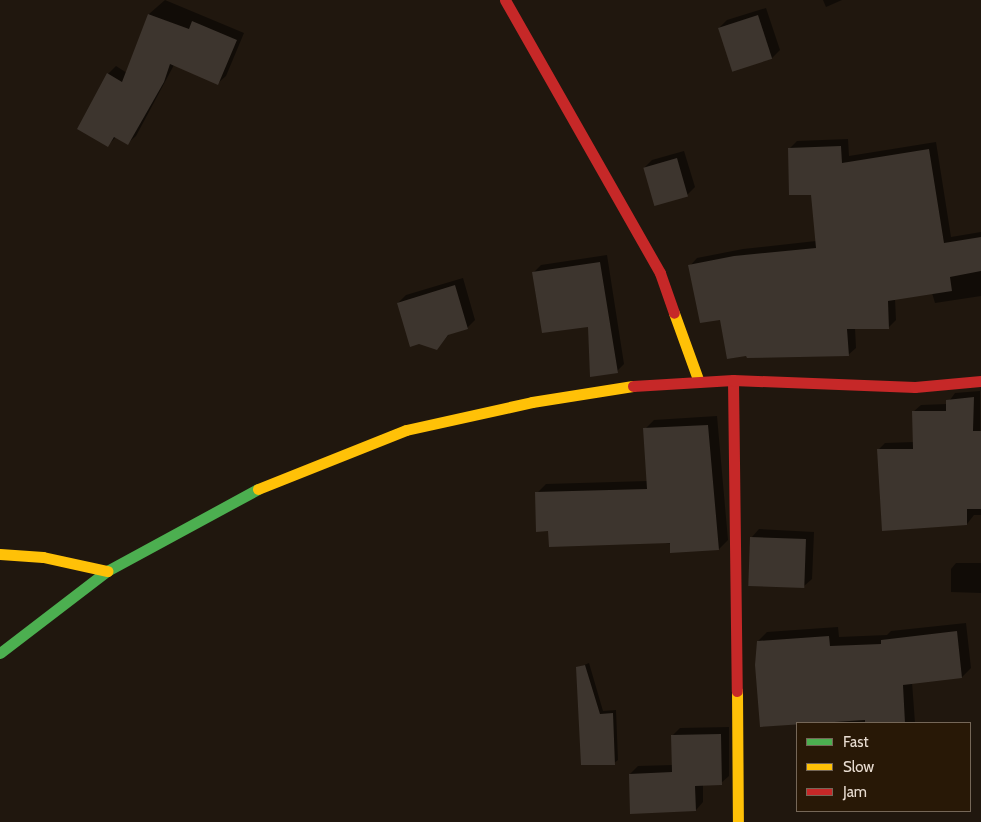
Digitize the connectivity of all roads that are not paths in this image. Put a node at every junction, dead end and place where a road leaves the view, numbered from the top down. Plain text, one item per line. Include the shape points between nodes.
1 (505, 0) edge
2 (733, 380) junction
3 (981, 381) edge
4 (699, 382) junction
5 (0, 554) edge
6 (107, 571) junction
7 (0, 653) edge
8 (738, 822) edge

1 - 4 street via 660,273
2 - 3 street via 915,387
2 - 4 street
2 - 8 street
4 - 6 street via 633,386 569,396 406,430 257,490
5 - 6 street via 43,557
6 - 7 street

